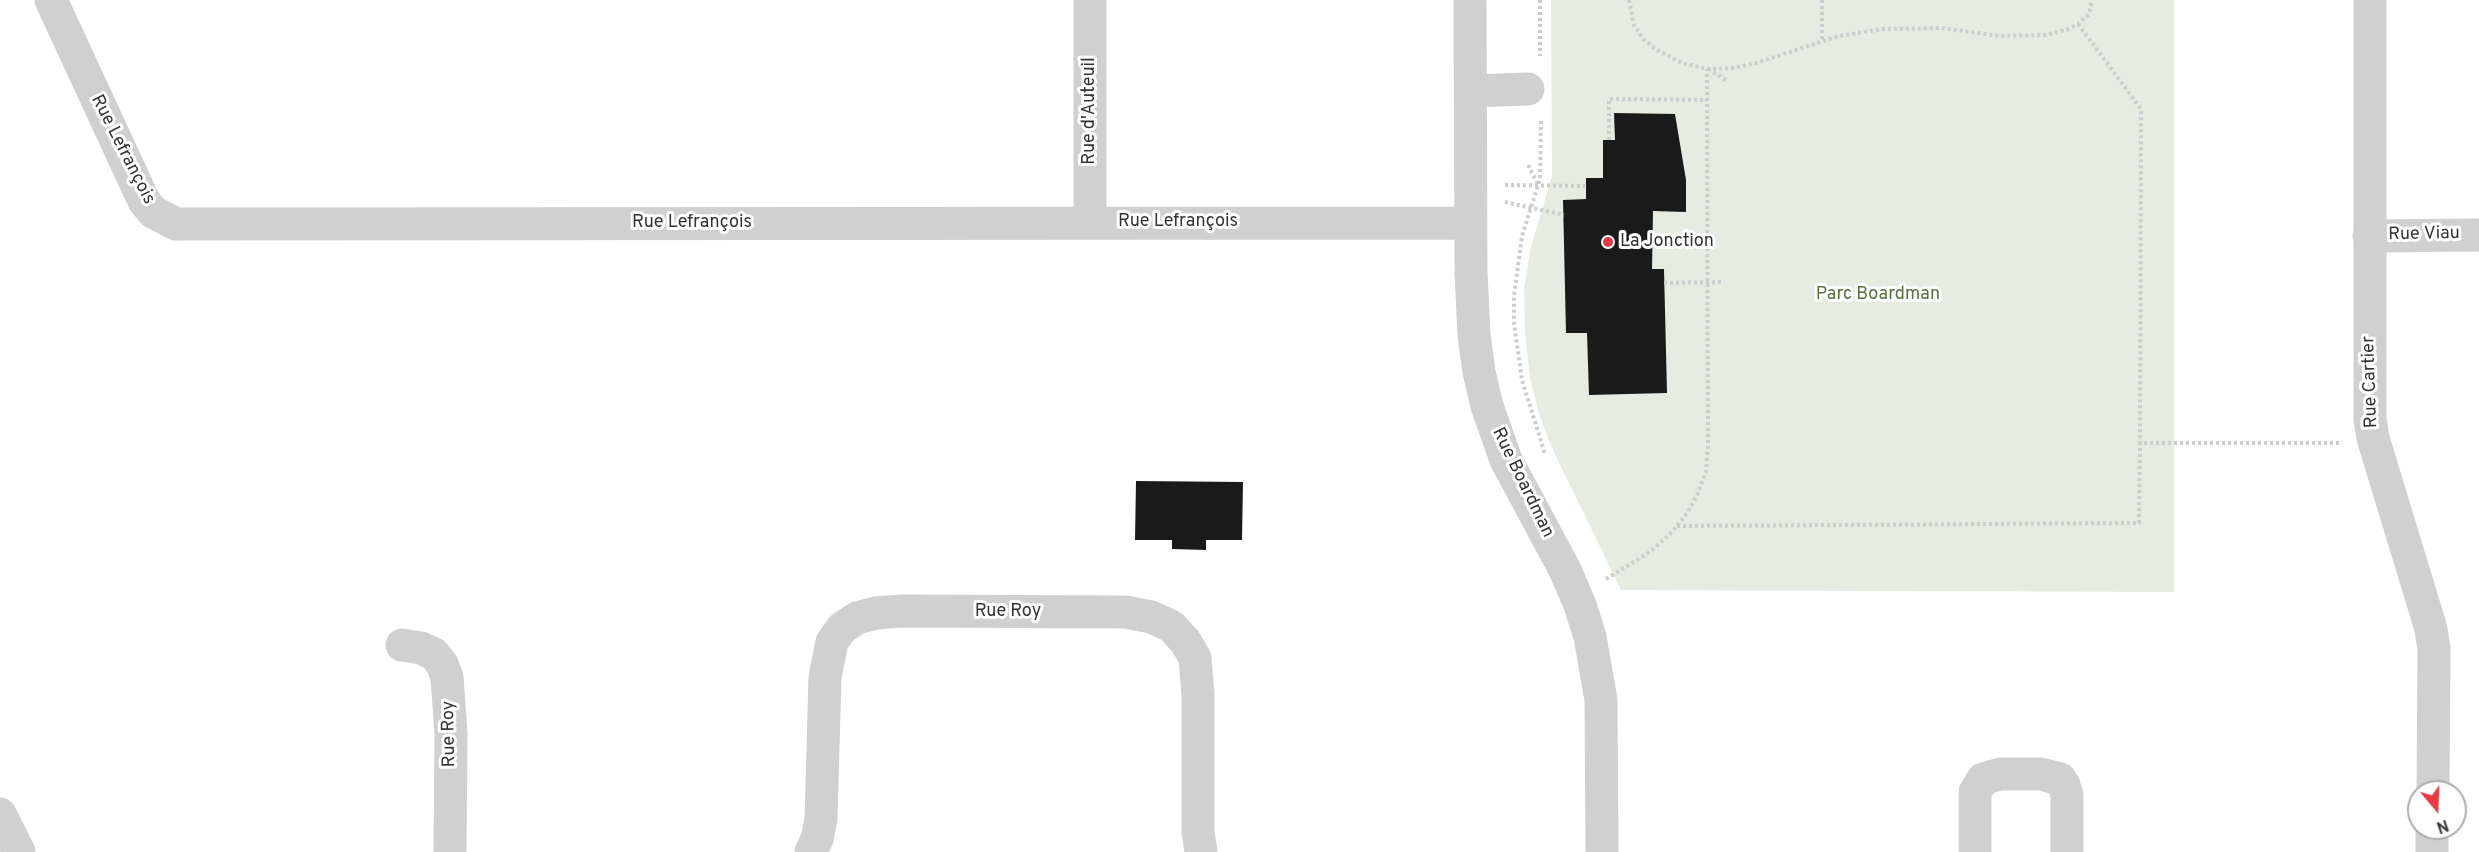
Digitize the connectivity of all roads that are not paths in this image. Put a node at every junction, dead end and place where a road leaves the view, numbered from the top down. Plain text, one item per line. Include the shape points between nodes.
1 (51, 0) edge
2 (1089, 0) edge
3 (1470, 0) edge
4 (2370, 0) edge
5 (1528, 89) dead end
6 (1471, 91) junction
7 (1090, 222) junction
8 (1471, 223) junction
9 (2479, 235) edge
10 (2369, 236) junction
11 (402, 645) dead end
12 (2433, 780) edge
13 (0, 814) edge
14 (19, 852) edge
15 (450, 852) edge
16 (811, 852) edge
17 (1201, 852) edge
18 (1602, 852) edge
19 (1975, 852) edge
20 (2067, 852) edge

1 - 7 street, Rue Lefrançois via 144,201 153,212 176,224
2 - 7 street, Rue d'Auteuil
3 - 6 street, Rue Boardman
4 - 10 street, Rue Cartier
5 - 6 street
6 - 8 street, Rue Boardman
7 - 8 street, Rue Lefrançois
8 - 18 street, Rue Boardman via 1474,335 1487,406 1506,460 1580,605 1597,669 1603,738
9 - 10 street, Rue Viau
10 - 12 street, Rue Cartier via 2370,419 2431,629
11 - 15 street, Rue Roy via 434,654 447,677 451,734
13 - 14 street
16 - 17 street, Rue Roy via 817,839 823,798 827,659 842,628 857,618 876,613 1103,612 1151,617 1171,626 1195,658
19 - 20 street via 1974,803 1978,784 1990,775 2010,774 2060,779 2067,795

